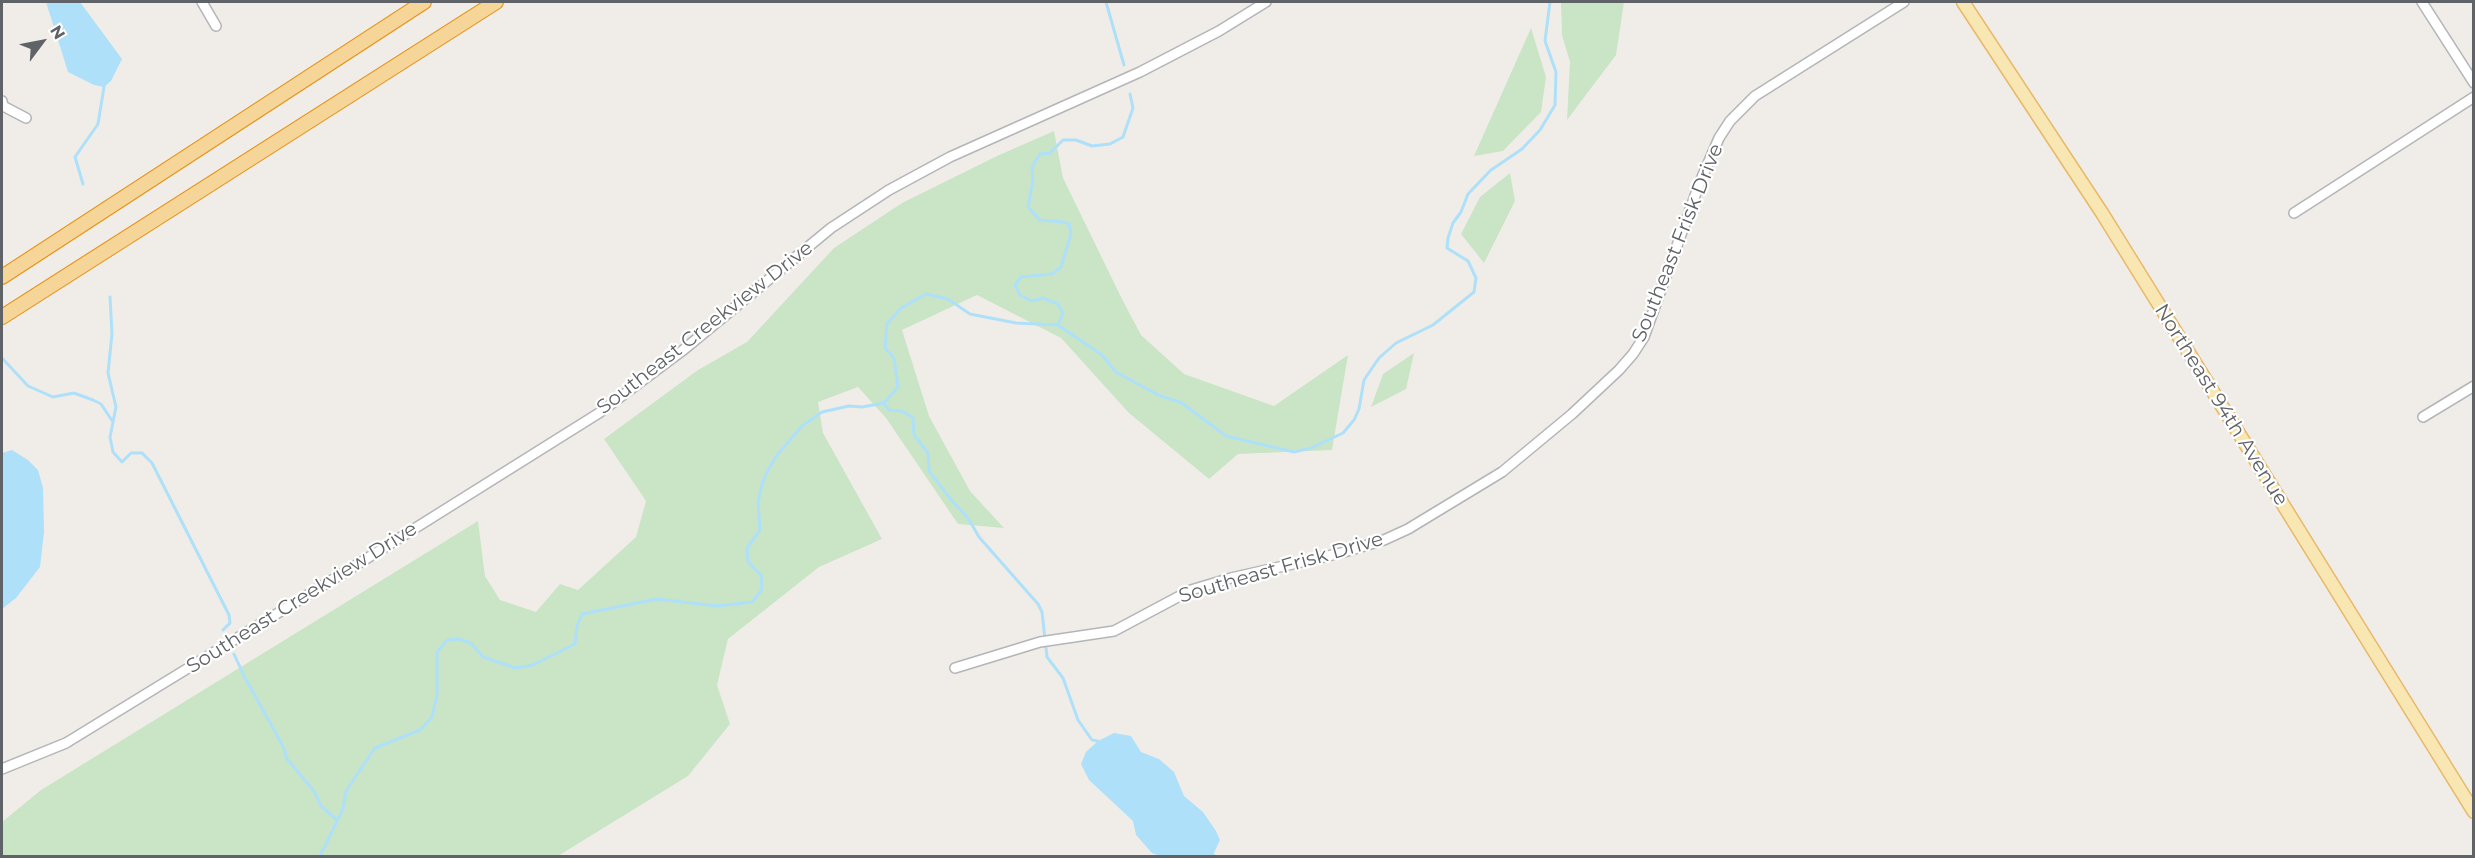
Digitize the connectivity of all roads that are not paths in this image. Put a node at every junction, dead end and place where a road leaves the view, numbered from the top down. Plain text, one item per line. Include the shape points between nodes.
1 (202, 2) edge
2 (424, 2) edge
3 (496, 2) edge
4 (1266, 2) edge
5 (1904, 2) edge
6 (1963, 2) edge
7 (2422, 2) edge
8 (216, 26) dead end
9 (2474, 83) edge
10 (2474, 97) edge
11 (2, 101) edge
12 (26, 118) dead end
13 (2294, 213) dead end
14 (2, 277) edge
15 (2, 317) edge
16 (2474, 386) edge
17 (2423, 417) dead end
18 (955, 668) dead end
19 (2, 769) edge
20 (2474, 812) edge

1 - 8 street
2 - 14 highway
3 - 15 highway
4 - 19 street, Southeast Creekview Drive via 1140,72 950,157 889,190 831,228 682,351 599,413 66,743
5 - 18 street, Southeast Frisk Drive via 1755,96 1730,121 1700,182 1644,337 1633,354 1572,414 1502,472 1384,540 1191,590 1114,631 1040,642
6 - 20 main road, Northeast 94th Avenue via 2109,223
7 - 9 street
10 - 13 street
11 - 12 street via 3,106
16 - 17 street

